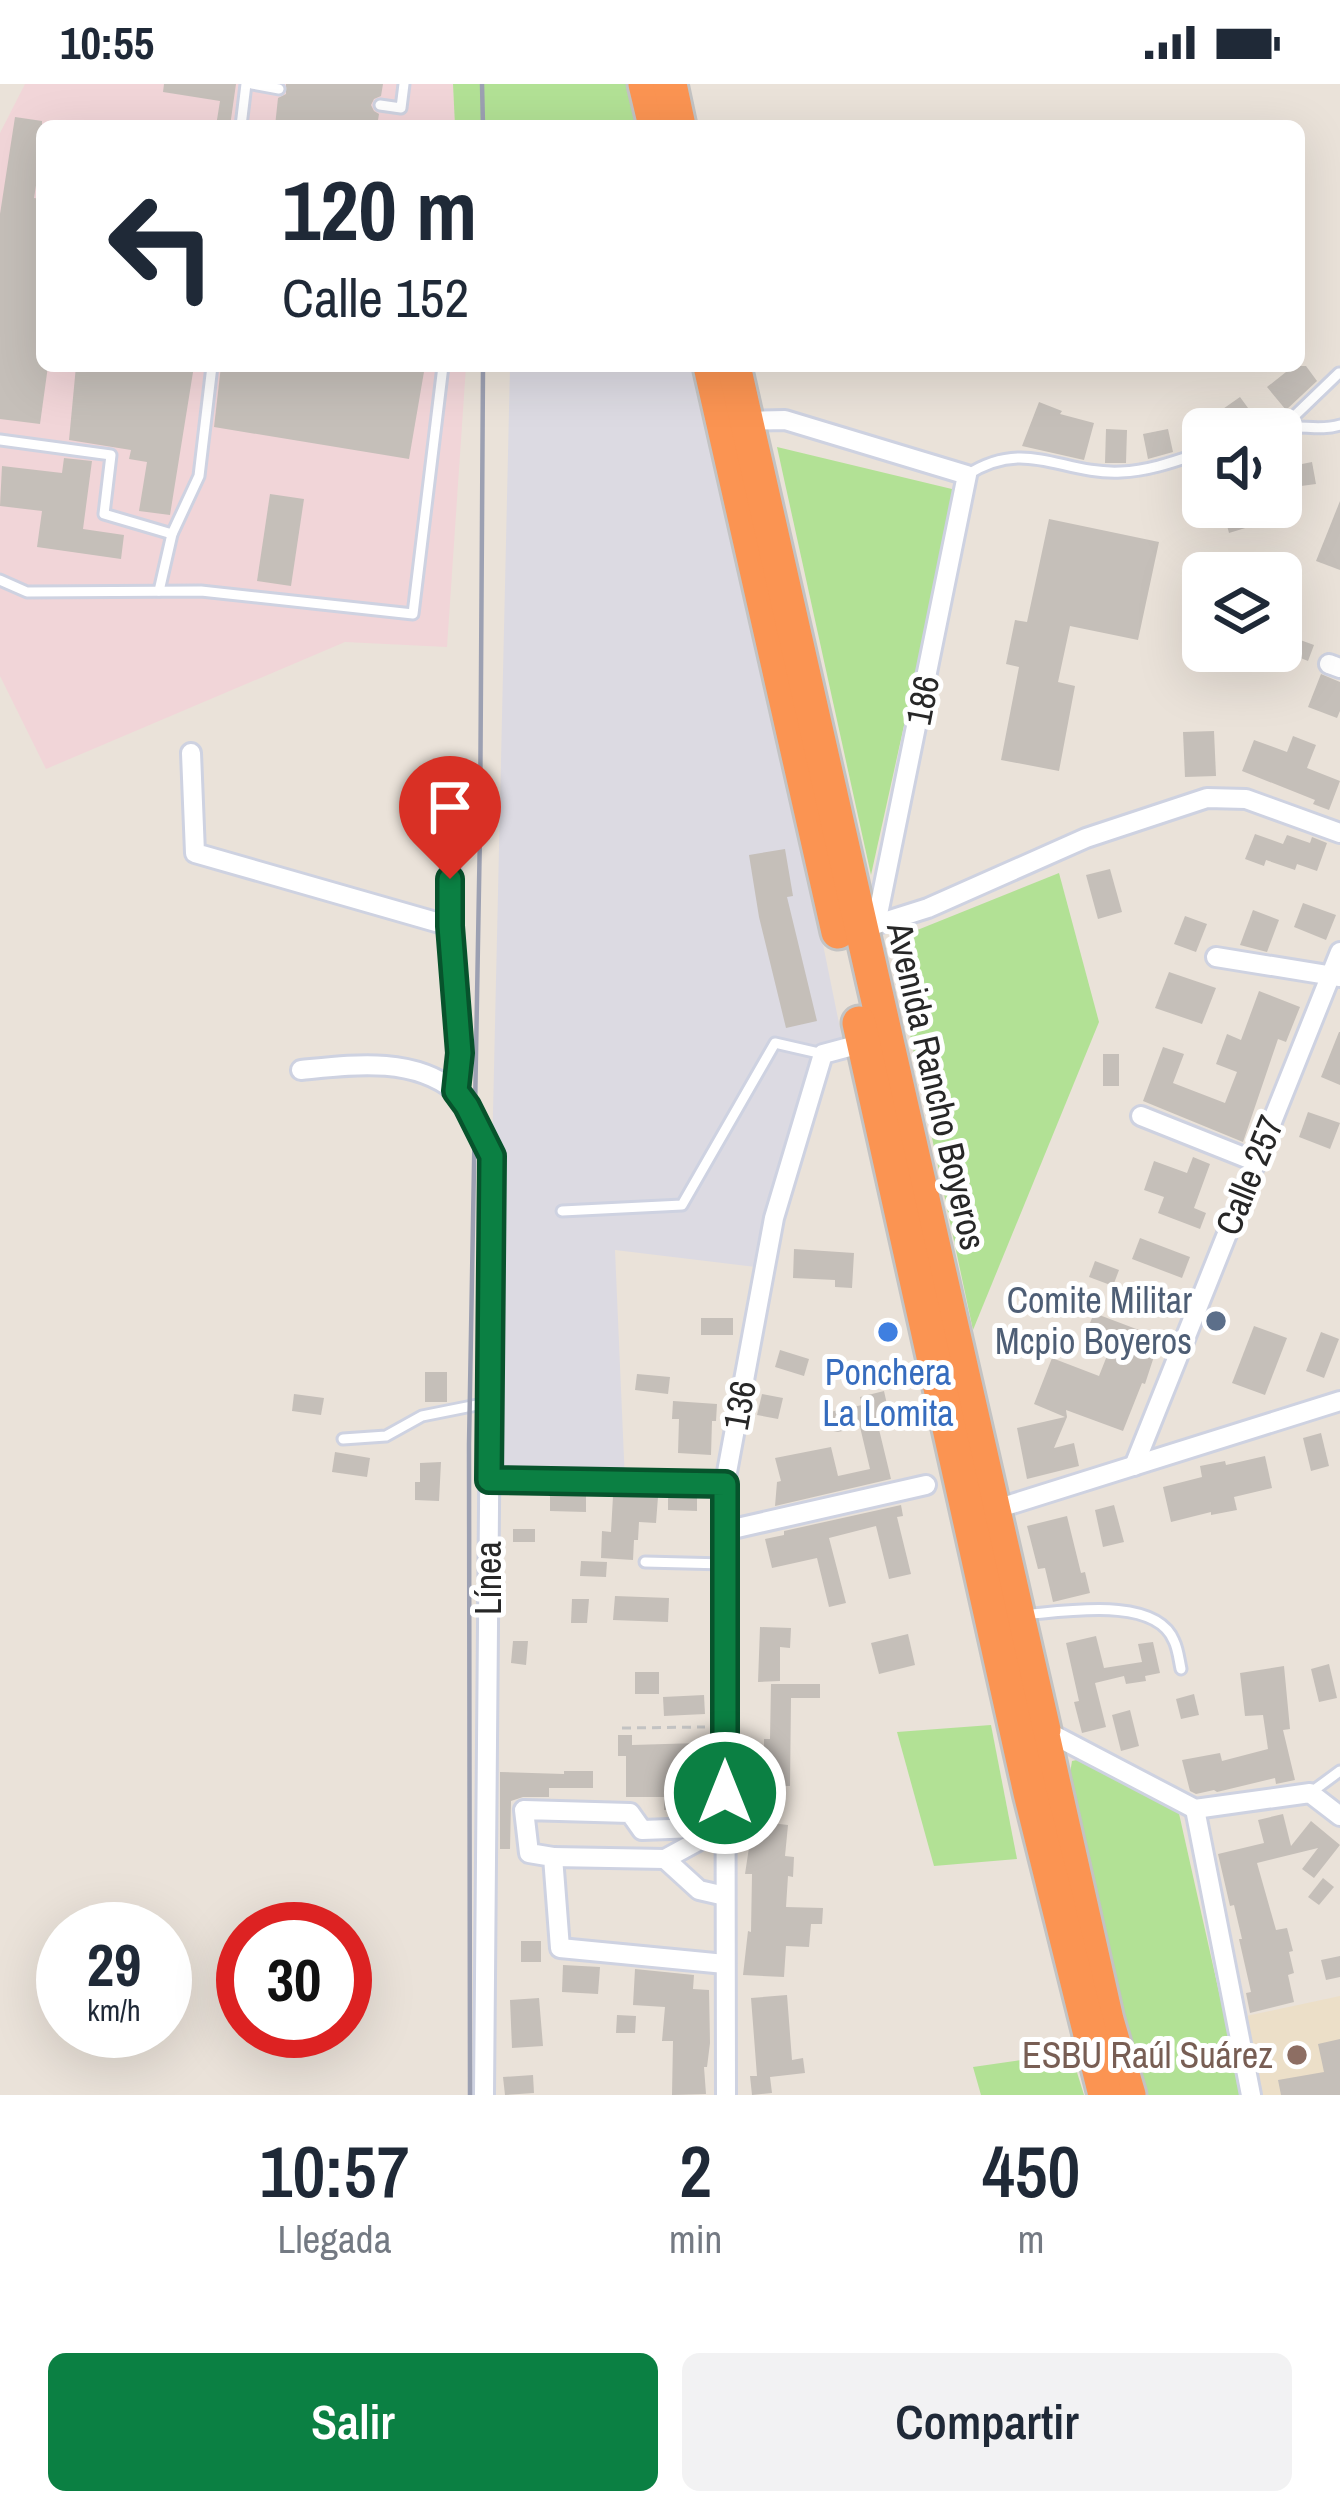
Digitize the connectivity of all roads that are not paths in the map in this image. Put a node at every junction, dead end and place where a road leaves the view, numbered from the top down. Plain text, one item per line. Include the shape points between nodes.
1 (249, 84) edge
2 (404, 84) edge
3 (645, 84) edge
4 (670, 84) edge
5 (279, 88) dead end
6 (380, 105) dead end
7 (242, 120) edge
8 (654, 120) edge
9 (678, 120) edge
10 (211, 372) edge
11 (441, 372) edge
12 (711, 372) edge
13 (735, 372) edge
14 (1339, 373) edge
15 (1301, 408) edge
16 (746, 422) junction
17 (1340, 425) edge
18 (1302, 428) edge
19 (0, 440) edge
20 (1182, 459) edge
21 (967, 476) junction
22 (172, 534) junction
23 (0, 580) edge
24 (159, 591) junction
25 (191, 753) dead end
26 (451, 784) dead end
27 (1340, 832) edge
28 (450, 926) junction
29 (868, 927) junction
30 (1340, 952) edge
31 (1216, 957) dead end
32 (1335, 976) edge
33 (864, 1042) junction
34 (824, 1054) junction
35 (301, 1070) dead end
36 (456, 1091) junction
37 (1142, 1116) dead end
38 (1254, 1162) junction
39 (562, 1211) dead end
40 (1340, 1401) edge
41 (490, 1402) junction
42 (344, 1439) dead end
43 (1134, 1466) junction
44 (489, 1480) junction
45 (725, 1484) junction
46 (926, 1485) dead end
47 (996, 1509) junction
48 (724, 1532) junction
49 (645, 1562) dead end
50 (725, 1564) junction
51 (1018, 1615) junction
52 (1180, 1669) dead end
53 (1044, 1730) junction
54 (1340, 1771) edge
55 (1310, 1793) junction
56 (1195, 1809) junction
57 (1340, 1816) edge
58 (725, 1827) junction
59 (553, 1857) junction
60 (665, 1859) junction
61 (724, 1896) junction
62 (724, 1964) junction
63 (484, 2095) edge
64 (725, 2095) edge
65 (1105, 2095) edge
66 (1130, 2095) edge
67 (1251, 2095) edge

1 - 5 lane
1 - 7 lane
2 - 6 lane via 401,108
3 - 8 highway
4 - 9 highway
10 - 22 lane via 200,476
11 - 24 lane via 413,614
12 - 33 highway, Avenida Rancho Boyeros
13 - 16 highway, Avenida Rancho Boyeros
14 - 15 lane
16 - 21 street via 785,420
16 - 29 highway, Avenida Rancho Boyeros
17 - 18 lane
19 - 22 lane via 111,455 104,514
20 - 21 lane via 1118,473 1004,458
21 - 29 street, 186
22 - 24 lane
23 - 24 lane via 27,592
25 - 28 street via 196,853
26 - 28 street
27 - 29 street via 1246,799 1207,798
28 - 36 street
29 - 47 highway, Avenida Rancho Boyeros
30 - 32 street, Calle 257
31 - 32 street
32 - 38 street, Calle 257
33 - 34 street
33 - 65 highway, Avenida Rancho Boyeros
34 - 39 lane via 775,1043 682,1205
34 - 45 street, 136 via 774,1218
35 - 36 street via 397,1066
36 - 41 street, Línea via 492,1156
37 - 38 street
38 - 43 street, Calle 257
40 - 43 street
41 - 42 lane via 422,1417 386,1436
41 - 44 street, Línea
43 - 47 street
44 - 45 street
44 - 63 street, Línea
45 - 48 street, 136
46 - 48 street
47 - 51 highway, Avenida Rancho Boyeros
48 - 50 street, 136
49 - 50 lane
50 - 58 street, 136
51 - 52 lane via 1108,1609 1146,1617 1174,1638
51 - 53 highway, Avenida Rancho Boyeros
53 - 56 street
53 - 66 highway, Avenida Rancho Boyeros
54 - 55 lane
55 - 56 street
55 - 57 street
56 - 67 street
58 - 59 street via 642,1829 630,1813 524,1810 529,1853
58 - 60 street
58 - 61 street, 136
59 - 60 street
59 - 62 street via 560,1948
60 - 61 street via 699,1890
61 - 62 street, 136
62 - 64 street, 136

